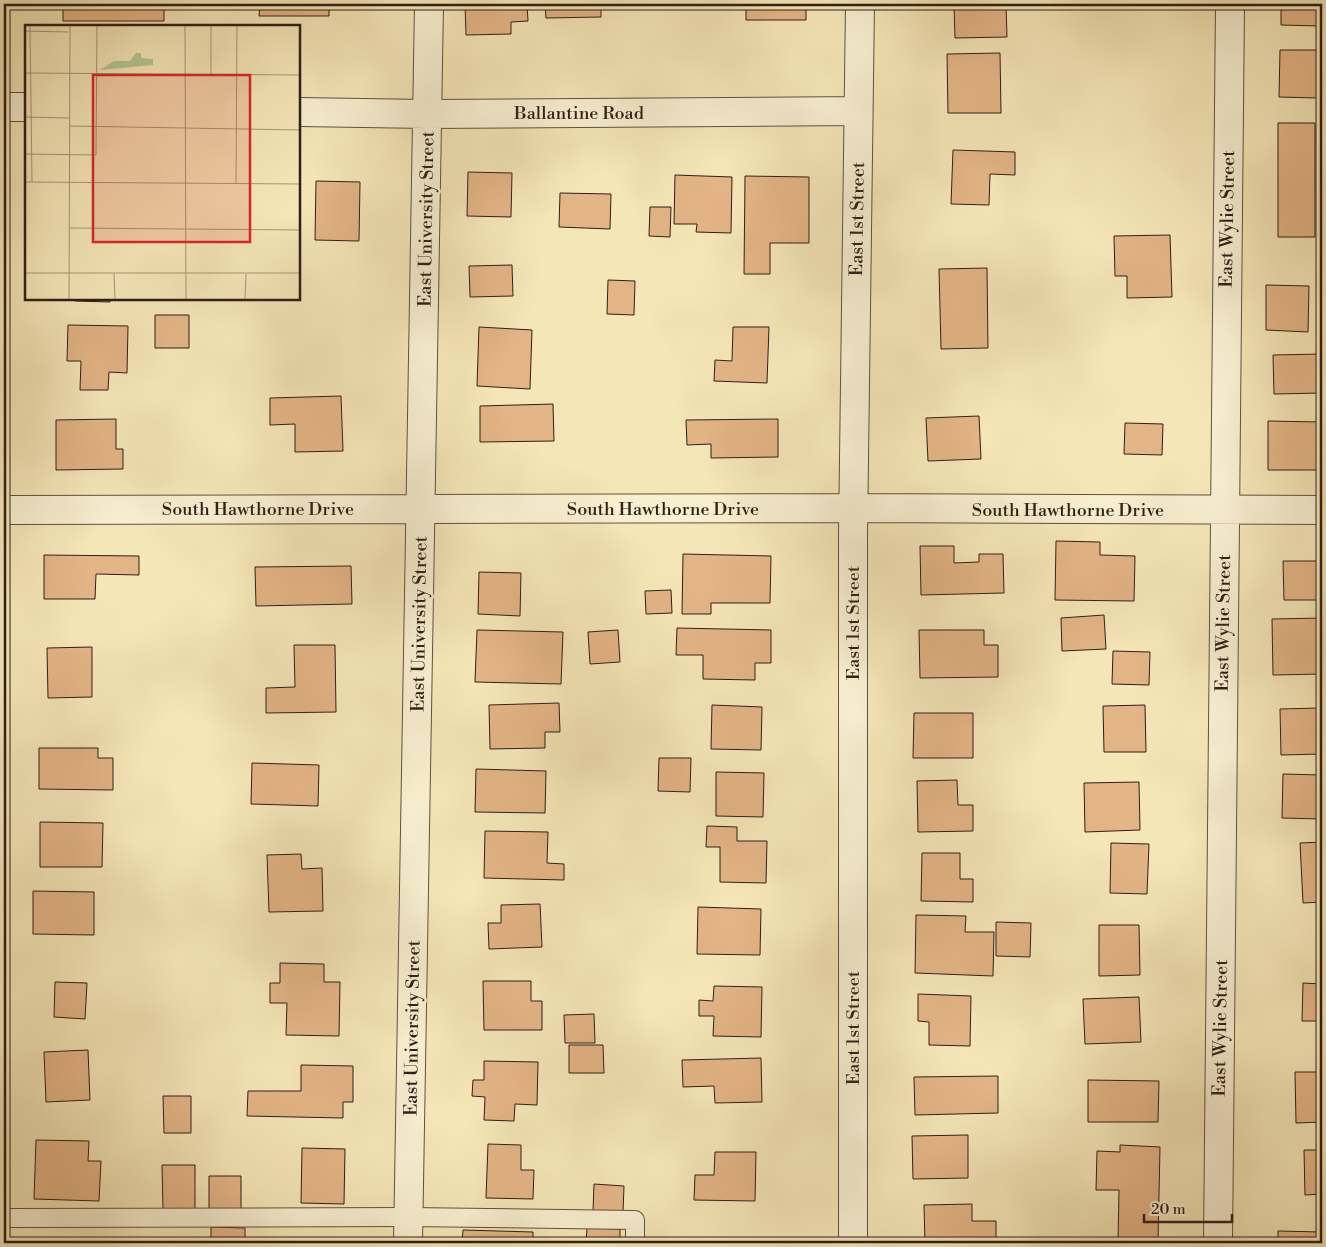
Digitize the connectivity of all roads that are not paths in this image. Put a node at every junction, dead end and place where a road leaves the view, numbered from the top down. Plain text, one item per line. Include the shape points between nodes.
1 (429, 4) edge
2 (860, 4) edge
3 (1230, 4) edge
4 (4, 107) edge
5 (25, 107) edge
6 (858, 111) junction
7 (300, 112) edge
8 (427, 114) junction
9 (853, 508) junction
10 (421, 509) junction
11 (4, 510) edge
12 (1322, 510) edge
13 (1224, 511) junction
14 (4, 1218) edge
15 (408, 1230) edge
16 (635, 1243) edge
17 (853, 1243) edge
18 (1218, 1243) edge

1 - 8 street, East University Street
2 - 6 street, East 1st Street
3 - 13 street, East Wylie Street
4 - 5 street
6 - 8 street, Ballantine Road
6 - 9 street, East 1st Street
7 - 8 street, Ballantine Road
8 - 10 street, East University Street
9 - 10 street, South Hawthorne Drive
9 - 13 street, South Hawthorne Drive
9 - 17 street, East 1st Street
10 - 11 street, South Hawthorne Drive
10 - 15 street, East University Street
12 - 13 street, South Hawthorne Drive
13 - 18 street, East Wylie Street
14 - 15 lane
15 - 16 lane via 635,1220

